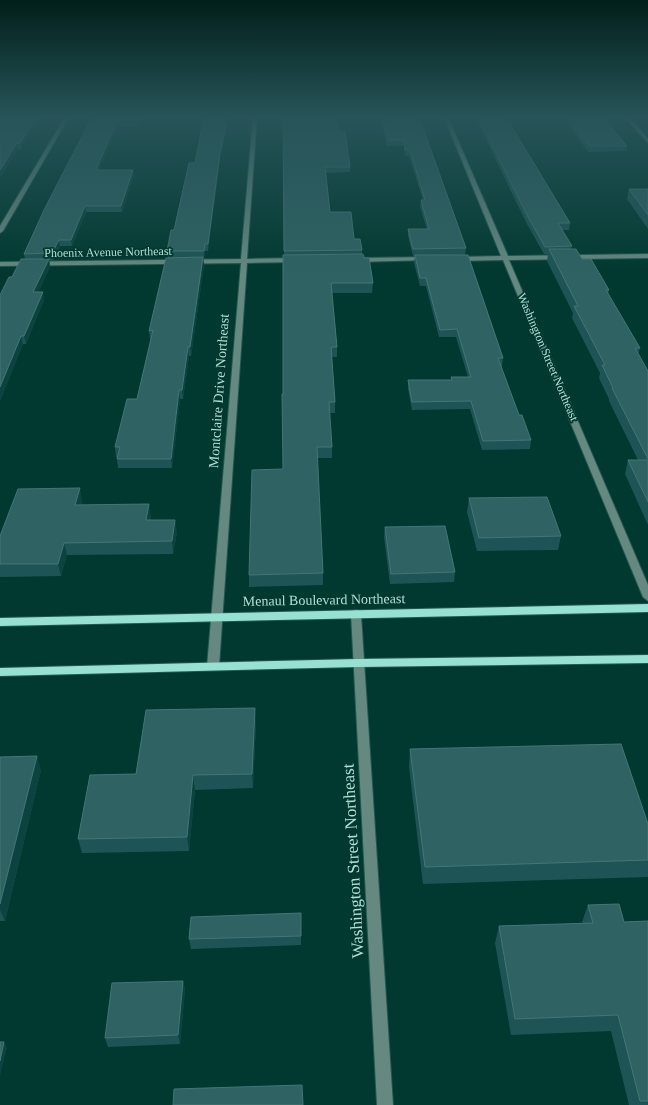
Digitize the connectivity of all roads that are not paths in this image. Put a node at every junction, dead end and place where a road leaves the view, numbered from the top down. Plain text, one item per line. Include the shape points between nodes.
1 (37, 169) edge
2 (250, 169) edge
3 (468, 169) edge
4 (0, 231) edge
5 (648, 256) edge
6 (506, 258) junction
7 (437, 259) edge
8 (445, 259) edge
9 (307, 260) edge
10 (345, 260) edge
11 (242, 261) junction
12 (0, 264) edge
13 (648, 597) edge
14 (648, 608) edge
15 (356, 614) junction
16 (217, 617) junction
17 (0, 622) edge
18 (648, 659) edge
19 (358, 663) junction
20 (213, 667) junction
21 (0, 672) edge
22 (385, 1105) edge

1 - 4 street
2 - 11 street, Montclaire Drive Northeast
3 - 6 street, Washington Street Northeast
5 - 6 street
6 - 8 street
6 - 13 street, Washington Street Northeast
7 - 10 street
9 - 11 street, Phoenix Avenue Northeast
11 - 12 street, Phoenix Avenue Northeast
11 - 16 street, Montclaire Drive Northeast
14 - 15 main road, Menaul Boulevard Northeast
15 - 16 main road, Menaul Boulevard Northeast
15 - 19 street, Washington Street Northeast
16 - 17 main road, Menaul Boulevard Northeast
16 - 20 street, Montclaire Drive Northeast
18 - 19 main road
19 - 20 main road
19 - 22 street, Washington Street Northeast
20 - 21 main road

